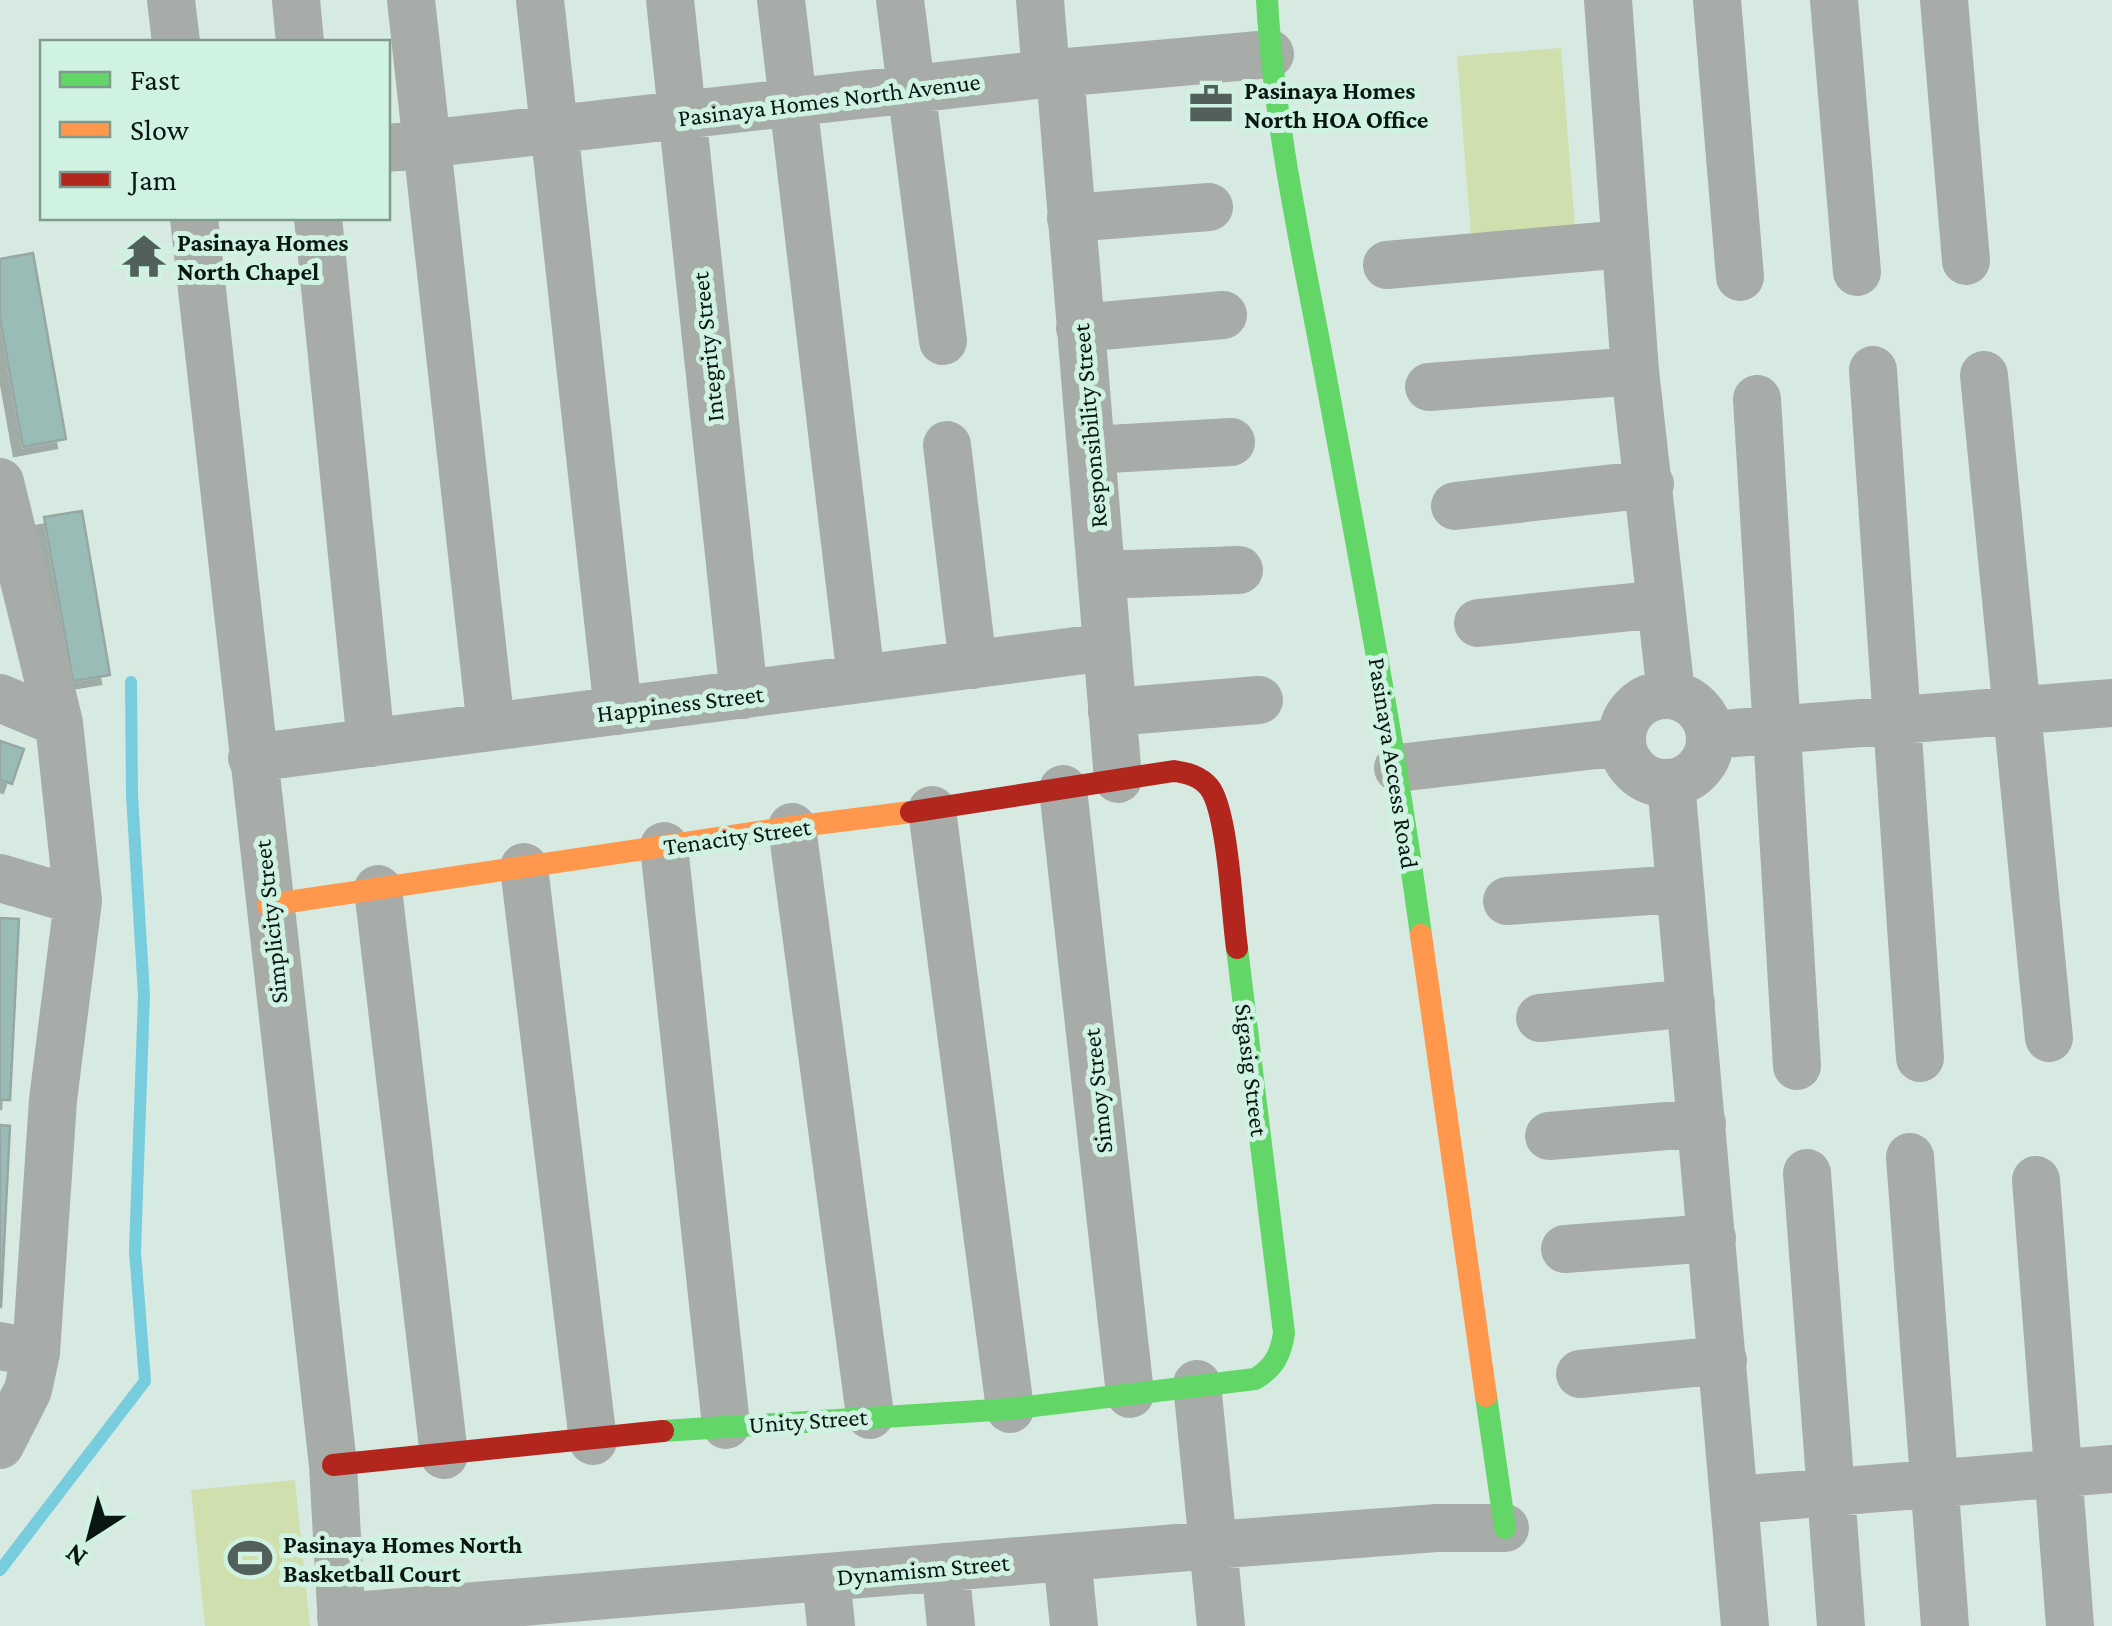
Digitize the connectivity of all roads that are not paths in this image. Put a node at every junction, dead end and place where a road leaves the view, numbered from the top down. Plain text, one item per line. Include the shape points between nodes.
1 (171, 0) edge
2 (296, 0) edge
3 (411, 0) edge
4 (540, 0) edge
5 (670, 0) edge
6 (781, 0) edge
7 (900, 0) edge
8 (1040, 0) edge
9 (1267, 0) edge
10 (1608, 0) edge
11 (1717, 0) edge
12 (1834, 0) edge
13 (1944, 0) edge
14 (176, 40) edge
15 (300, 40) edge
16 (1270, 54) junction
17 (1053, 73) junction
18 (910, 89) junction
19 (792, 102) junction
20 (683, 115) junction
21 (554, 130) junction
22 (407, 146) edge
23 (1209, 208) dead end
24 (1071, 218) junction
25 (194, 220) edge
26 (318, 220) edge
27 (1624, 244) junction
28 (1966, 261) dead end
29 (1387, 266) dead end
30 (1856, 272) dead end
31 (1740, 278) dead end
32 (1223, 315) dead end
33 (1080, 328) junction
34 (943, 341) dead end
35 (1873, 370) dead end
36 (1635, 371) junction
37 (1984, 376) dead end
38 (1429, 387) dead end
39 (1757, 400) dead end
40 (1230, 442) dead end
41 (947, 445) dead end
42 (1091, 450) junction
43 (0, 482) edge
44 (1650, 484) junction
45 (1455, 506) dead end
46 (1238, 570) dead end
47 (1101, 576) junction
48 (1661, 604) junction
49 (1478, 623) dead end
50 (1107, 647) junction
51 (972, 665) junction
52 (861, 678) junction
53 (744, 694) junction
54 (1671, 694) junction
55 (0, 698) edge
56 (1259, 700) dead end
57 (2112, 703) edge
58 (2017, 710) junction
59 (618, 711) junction
60 (1112, 712) junction
61 (1897, 720) junction
62 (59, 723) junction
63 (491, 727) junction
64 (1777, 730) junction
65 (1710, 734) junction
66 (1622, 742) junction
67 (371, 743) junction
68 (252, 758) junction
69 (1398, 768) junction
70 (1118, 779) junction
71 (1205, 780) joint
72 (1672, 784) junction
73 (1063, 788) junction
74 (932, 810) junction
75 (792, 827) junction
76 (664, 846) junction
77 (524, 867) junction
78 (0, 878) edge
79 (378, 888) junction
80 (1679, 889) junction
81 (78, 900) junction
82 (1507, 900) dead end
83 (268, 905) junction
84 (1691, 1003) junction
85 (1540, 1018) dead end
86 (2049, 1038) dead end
87 (1920, 1058) dead end
88 (1797, 1066) dead end
89 (1702, 1123) junction
90 (1549, 1136) dead end
91 (1910, 1157) dead end
92 (1806, 1174) dead end
93 (2036, 1180) dead end
94 (1712, 1238) junction
95 (1566, 1249) dead end
96 (18, 1350) edge
97 (1723, 1360) junction
98 (1277, 1362) joint
99 (1580, 1374) dead end
100 (1197, 1384) junction
101 (1130, 1394) junction
102 (1010, 1409) junction
103 (870, 1415) junction
104 (726, 1425) junction
105 (592, 1441) junction
106 (0, 1445) edge
107 (444, 1455) junction
108 (333, 1465) junction
109 (2112, 1469) edge
110 (2058, 1473) junction
111 (1934, 1484) junction
112 (1831, 1492) junction
113 (1735, 1500) junction
114 (1505, 1528) joint
115 (1213, 1545) junction
116 (1068, 1557) junction
117 (945, 1567) junction
118 (826, 1577) junction
119 (694, 1607) edge
120 (566, 1612) edge
121 (447, 1617) edge
122 (342, 1621) edge
123 (831, 1626) edge
124 (951, 1626) edge
125 (1074, 1626) edge
126 (1221, 1626) edge
127 (1746, 1626) edge
128 (1841, 1626) edge
129 (1946, 1626) edge
130 (2070, 1626) edge

1 - 14 street
2 - 15 street
3 - 22 street
4 - 21 street
5 - 20 street, Integrity Street
6 - 19 street
7 - 18 street
8 - 17 street, Responsibility Street
9 - 16 street, Pasinaya Access Road
10 - 27 street
11 - 31 street
12 - 30 street
13 - 28 street
16 - 17 street, Pasinaya Homes North Avenue
16 - 69 street, Pasinaya Access Road
17 - 18 street, Pasinaya Homes North Avenue
17 - 24 street, Responsibility Street
18 - 19 street, Pasinaya Homes North Avenue
18 - 34 street
19 - 20 street, Pasinaya Homes North Avenue
19 - 52 street
20 - 21 street, Pasinaya Homes North Avenue
20 - 53 street, Integrity Street
21 - 22 street, Pasinaya Homes North Avenue
21 - 59 street
22 - 63 street
23 - 24 street
24 - 33 street, Responsibility Street
25 - 68 street, Simplicity Street
26 - 67 street
27 - 29 street
27 - 36 street
32 - 33 street
33 - 42 street, Responsibility Street
35 - 61 street
36 - 38 street
36 - 44 street
37 - 58 street
39 - 64 street
40 - 42 street
41 - 51 street
42 - 47 street, Responsibility Street
43 - 62 street
44 - 45 street
44 - 48 street
46 - 47 street
47 - 50 street, Responsibility Street
48 - 49 street
48 - 54 street
50 - 51 street, Happiness Street
50 - 60 street, Responsibility Street
51 - 52 street, Happiness Street
52 - 53 street, Happiness Street
53 - 59 street, Happiness Street
54 - 65 street via 1695,706
54 - 66 street via 1638,705
55 - 62 street
56 - 60 street
57 - 58 street
58 - 61 street
58 - 86 street
59 - 63 street, Happiness Street
60 - 70 street, Responsibility Street
61 - 64 street
61 - 87 street
62 - 81 street
63 - 67 street, Happiness Street
64 - 65 street
64 - 88 street
65 - 72 street via 1705,761
66 - 69 street
66 - 72 street via 1632,769
67 - 68 street, Happiness Street
68 - 83 street, Simplicity Street
69 - 114 street, Pasinaya Access Road
70 - 71 street, Tenacity Street via 1174,770
70 - 73 street, Tenacity Street
71 - 98 street, Sigasig Street via 1216,797 1284,1334
72 - 80 street
73 - 74 street, Tenacity Street
73 - 101 street, Simoy Street
74 - 75 street, Tenacity Street
74 - 102 street
75 - 76 street, Tenacity Street
75 - 103 street
76 - 77 street, Tenacity Street
76 - 104 street
77 - 79 street, Tenacity Street
77 - 105 street
78 - 81 street
79 - 83 street, Tenacity Street
79 - 107 street
80 - 82 street
80 - 84 street
81 - 96 street
83 - 108 street, Simplicity Street
84 - 85 street
84 - 89 street
89 - 90 street
89 - 94 street
91 - 111 street
92 - 112 street
93 - 110 street
94 - 95 street
94 - 97 street
96 - 106 street via 28,1390
97 - 99 street
97 - 113 street
98 - 100 street, Unity Street via 1254,1379
100 - 101 street, Unity Street
100 - 115 street
101 - 102 street, Unity Street
102 - 103 street, Unity Street
103 - 104 street, Unity Street
104 - 105 street, Unity Street
105 - 107 street, Unity Street
107 - 108 street, Unity Street
108 - 122 street, Simplicity Street
109 - 110 street
110 - 111 street
110 - 130 street
111 - 112 street
111 - 129 street
112 - 113 street
112 - 128 street
113 - 127 street
114 - 115 street, Dynamism Street
115 - 116 street, Dynamism Street
115 - 126 street
116 - 117 street, Dynamism Street
116 - 125 street
117 - 118 street, Dynamism Street
117 - 124 street
118 - 119 street, Dynamism Street
118 - 123 street
119 - 120 street, Dynamism Street
120 - 121 street, Dynamism Street
121 - 122 street, Dynamism Street

